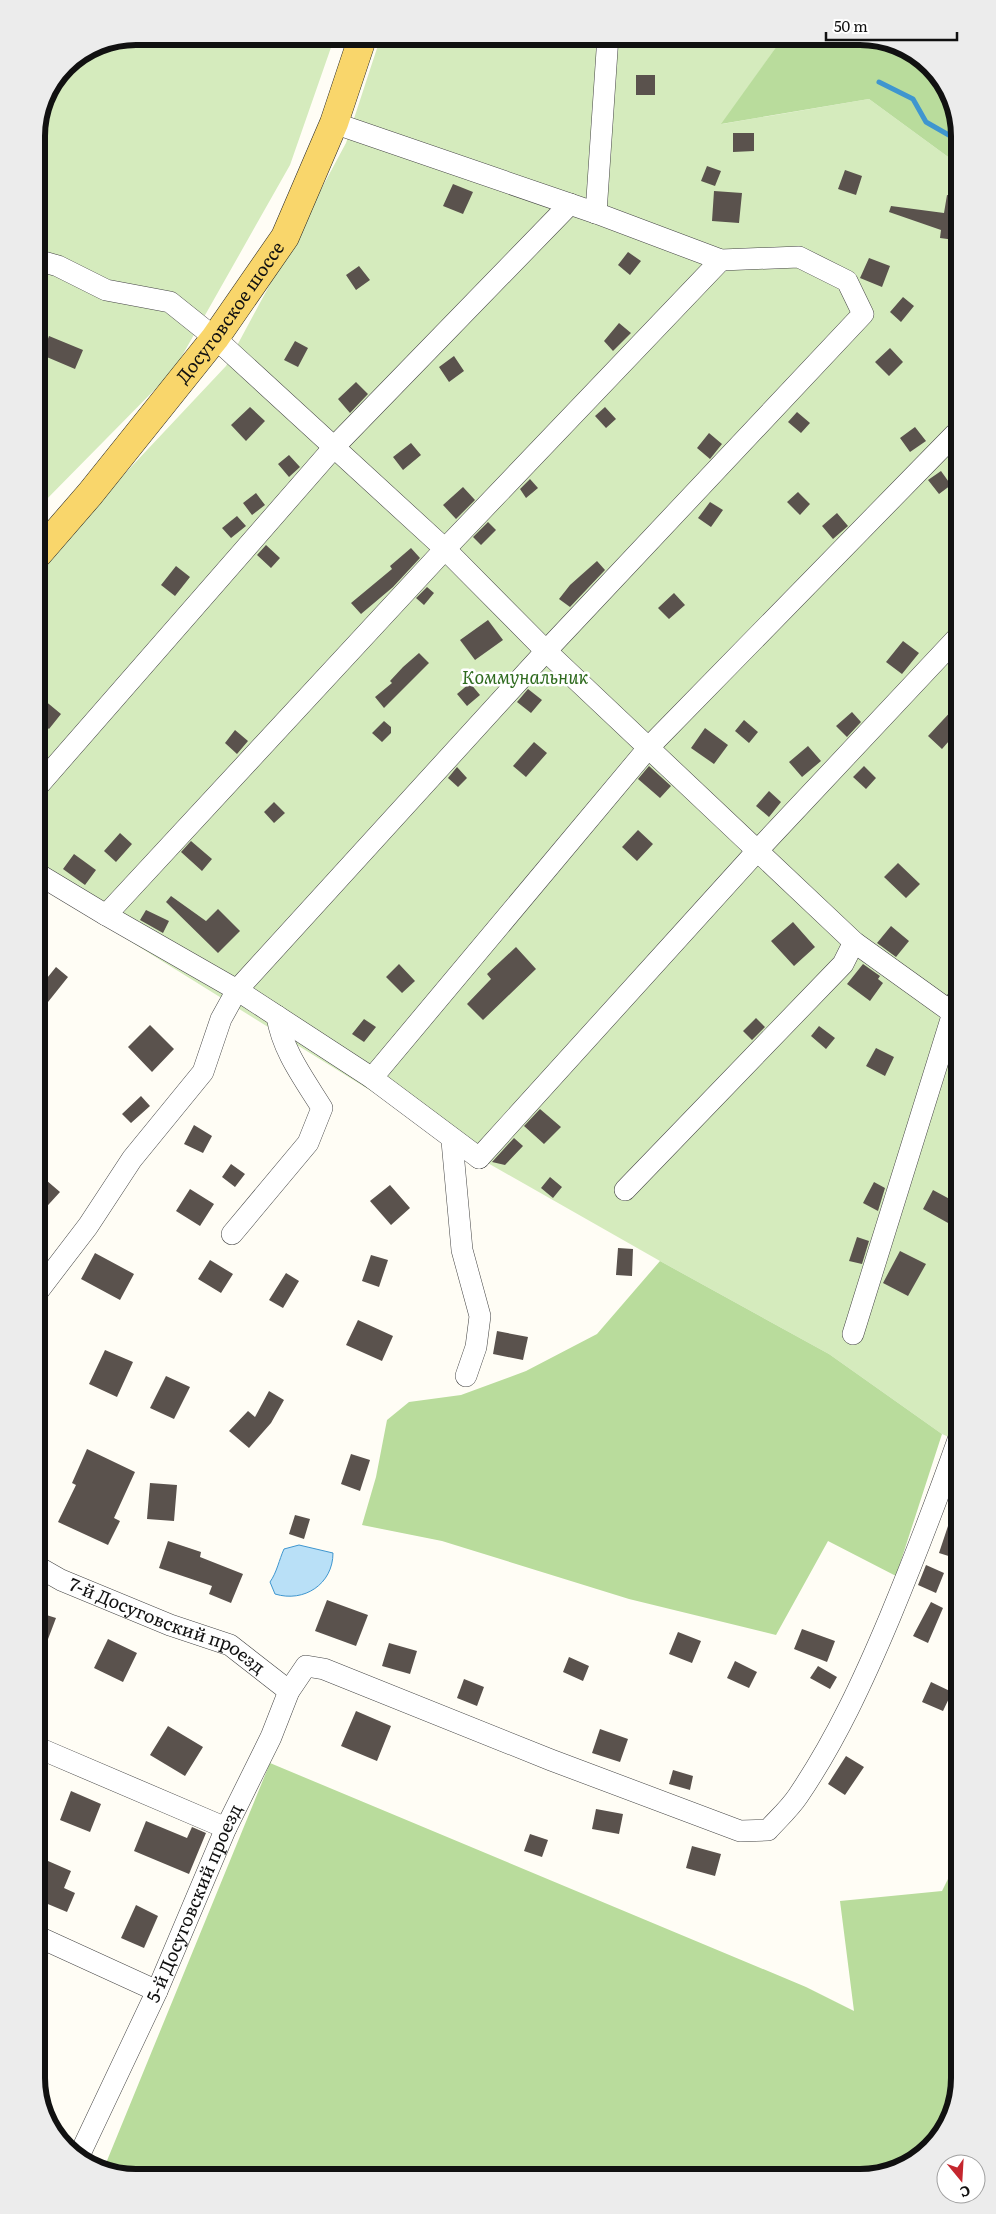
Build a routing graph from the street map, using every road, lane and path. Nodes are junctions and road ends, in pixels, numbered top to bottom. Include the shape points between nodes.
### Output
1 (360, 45) edge
2 (607, 45) edge
3 (334, 123) junction
4 (570, 204) junction
5 (596, 213) junction
6 (721, 260) junction
7 (45, 262) edge
8 (214, 338) junction
9 (951, 438) edge
10 (335, 446) junction
11 (45, 546) edge
12 (445, 549) junction
13 (951, 644) edge
14 (546, 651) junction
15 (649, 748) junction
16 (45, 778) edge
17 (757, 851) junction
18 (45, 878) edge
19 (106, 915) junction
20 (854, 942) junction
21 (237, 990) junction
22 (951, 1007) edge
23 (278, 1016) junction
24 (951, 1023) edge
25 (372, 1078) junction
26 (479, 1158) junction
27 (625, 1190) dead end
28 (232, 1234) dead end
29 (45, 1283) edge
30 (852, 1334) dead end
31 (466, 1376) dead end
32 (951, 1460) edge
33 (45, 1571) edge
34 (289, 1691) junction
35 (45, 1751) edge
36 (226, 1828) junction
37 (45, 1940) edge
38 (157, 1991) junction
39 (81, 2151) edge

1 - 3 main road, Досуговское шоссе
2 - 5 street
3 - 4 street
3 - 8 main road, Досуговское шоссе via 285,237
4 - 5 street
4 - 10 street
5 - 6 street
6 - 12 street
6 - 14 street via 799,257 847,281 863,314
7 - 8 street via 106,290 170,302
8 - 10 street
8 - 11 main road, Досуговское шоссе
9 - 15 street
10 - 12 street
10 - 16 street
12 - 14 street
12 - 19 street
13 - 17 street
14 - 15 street
14 - 21 street
15 - 17 street
15 - 25 street
17 - 20 street
17 - 26 street
18 - 19 street
19 - 21 street
20 - 22 street
20 - 27 street via 843,964
21 - 23 street
21 - 29 street via 221,1019 203,1072 132,1159
23 - 25 street
23 - 28 street via 280,1034 289,1053 322,1108 308,1143
24 - 30 street
25 - 26 street
26 - 31 street via 452,1141 462,1250 480,1316 476,1347
32 - 34 street, 5-й Досуговский проезд via 928,1526 843,1722 797,1798 768,1830 740,1831 324,1669 306,1666
33 - 34 street, 7-й Досуговский проезд via 170,1626 230,1644
34 - 36 street, 5-й Досуговский проезд via 271,1737
35 - 36 street
36 - 38 street, 5-й Досуговский проезд
37 - 38 street
38 - 39 street, 5-й Досуговский проезд

